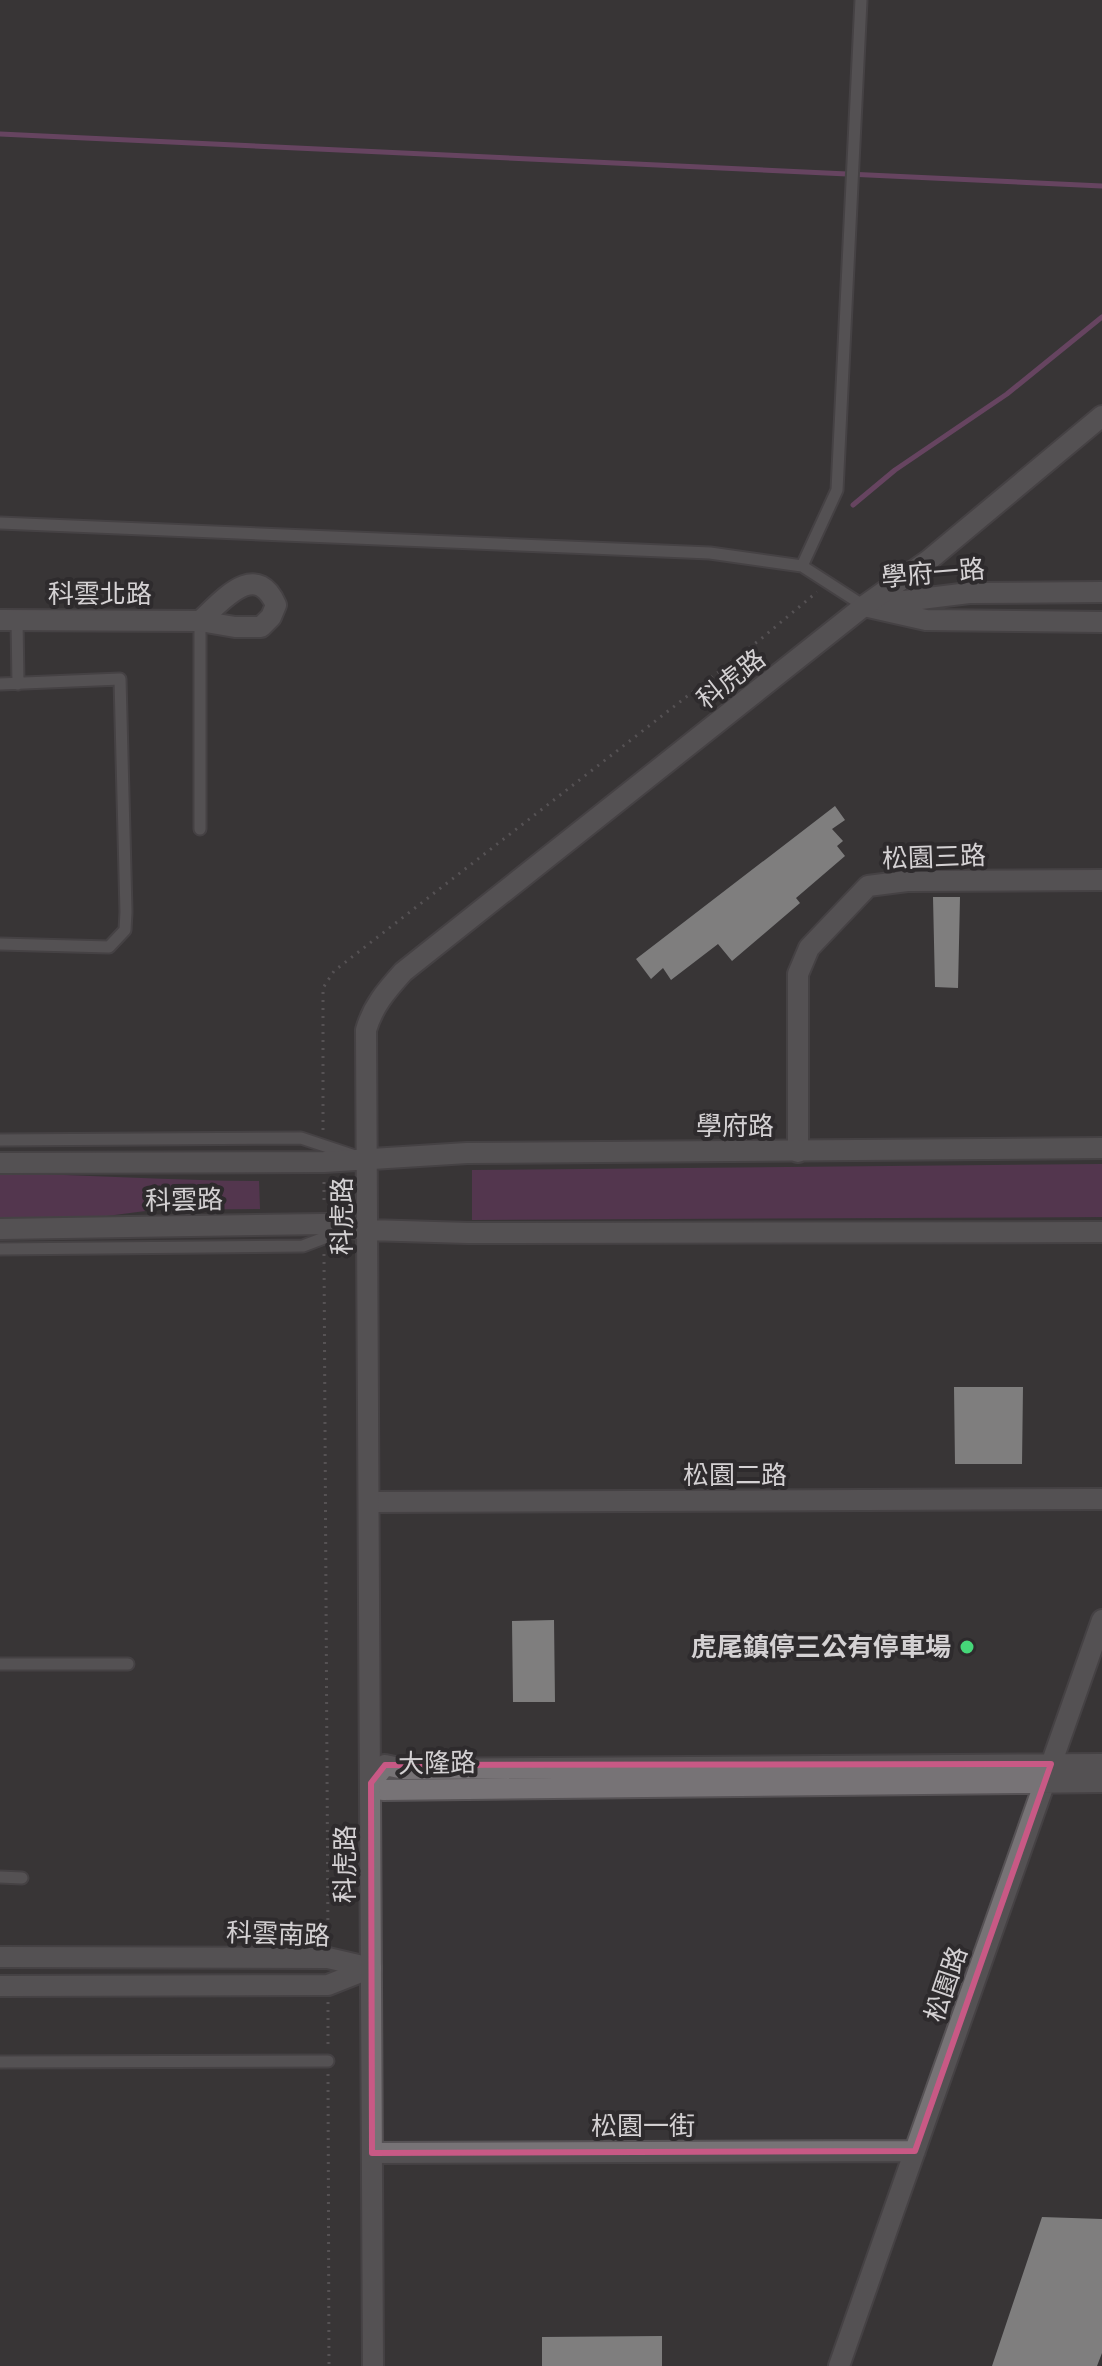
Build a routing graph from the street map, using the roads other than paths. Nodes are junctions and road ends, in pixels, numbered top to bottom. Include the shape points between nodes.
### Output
1 (861, 0) edge
2 (1102, 416) edge
3 (0, 523) edge
4 (802, 566) junction
5 (1102, 592) edge
6 (864, 606) junction
7 (8, 620) edge
8 (200, 621) joint
9 (1102, 622) edge
10 (0, 684) edge
11 (18, 684) junction
12 (200, 829) dead end
13 (1102, 880) edge
14 (0, 944) edge
15 (0, 1140) edge
16 (1102, 1148) edge
17 (798, 1152) junction
18 (324, 1154) junction
19 (368, 1159) junction
20 (0, 1163) edge
21 (0, 1229) edge
22 (368, 1230) junction
23 (324, 1231) junction
24 (1102, 1232) edge
25 (0, 1249) edge
26 (1102, 1499) edge
27 (369, 1502) junction
28 (1102, 1620) edge
29 (0, 1664) edge
30 (128, 1664) dead end
31 (1102, 1764) edge
32 (1048, 1774) junction
33 (1102, 1782) edge
34 (371, 1783) junction
35 (0, 1877) edge
36 (22, 1878) dead end
37 (0, 1957) edge
38 (371, 1968) junction
39 (0, 1986) edge
40 (328, 2061) road end
41 (0, 2062) edge
42 (915, 2151) junction
43 (372, 2153) junction
44 (373, 2366) edge
45 (839, 2366) edge

1 - 4 lane via 837,490
2 - 6 street, 科虎路 via 929,560
3 - 4 lane via 710,553
4 - 6 lane
5 - 6 street, 學府一路 via 969,593
6 - 9 street, 學府一路 via 926,620
6 - 19 street, 科虎路 via 403,972 382,995 366,1030
7 - 8 street, 科雲北路
7 - 11 lane
8 - 12 lane
10 - 11 lane
11 - 14 lane via 120,679 125,930 109,947
13 - 17 street, 松園三路 via 868,886 809,948 798,974
15 - 18 lane via 301,1138
16 - 17 street, 學府路
17 - 19 street, 學府路 via 467,1153
18 - 19 street, 科雲路
18 - 20 street, 科雲路
19 - 22 street, 科虎路
21 - 23 street, 科雲路
22 - 23 street, 科雲路
22 - 24 street
22 - 27 street, 科虎路
23 - 25 lane via 303,1246
26 - 27 street, 松園二路
27 - 34 street, 科虎路
28 - 32 street, 松園路
29 - 30 lane
31 - 32 street, 大隆路
32 - 33 street, 大隆路
32 - 34 street, 大隆路 via 385,1765
32 - 42 street, 松園路
34 - 38 street, 科虎路
35 - 36 lane
37 - 38 street, 科雲南路 via 328,1958
38 - 39 street, 科雲南路 via 328,1985
38 - 43 street, 科虎路
40 - 41 lane
42 - 43 street, 松園一街
42 - 45 street, 松園路
43 - 44 street, 科虎路

